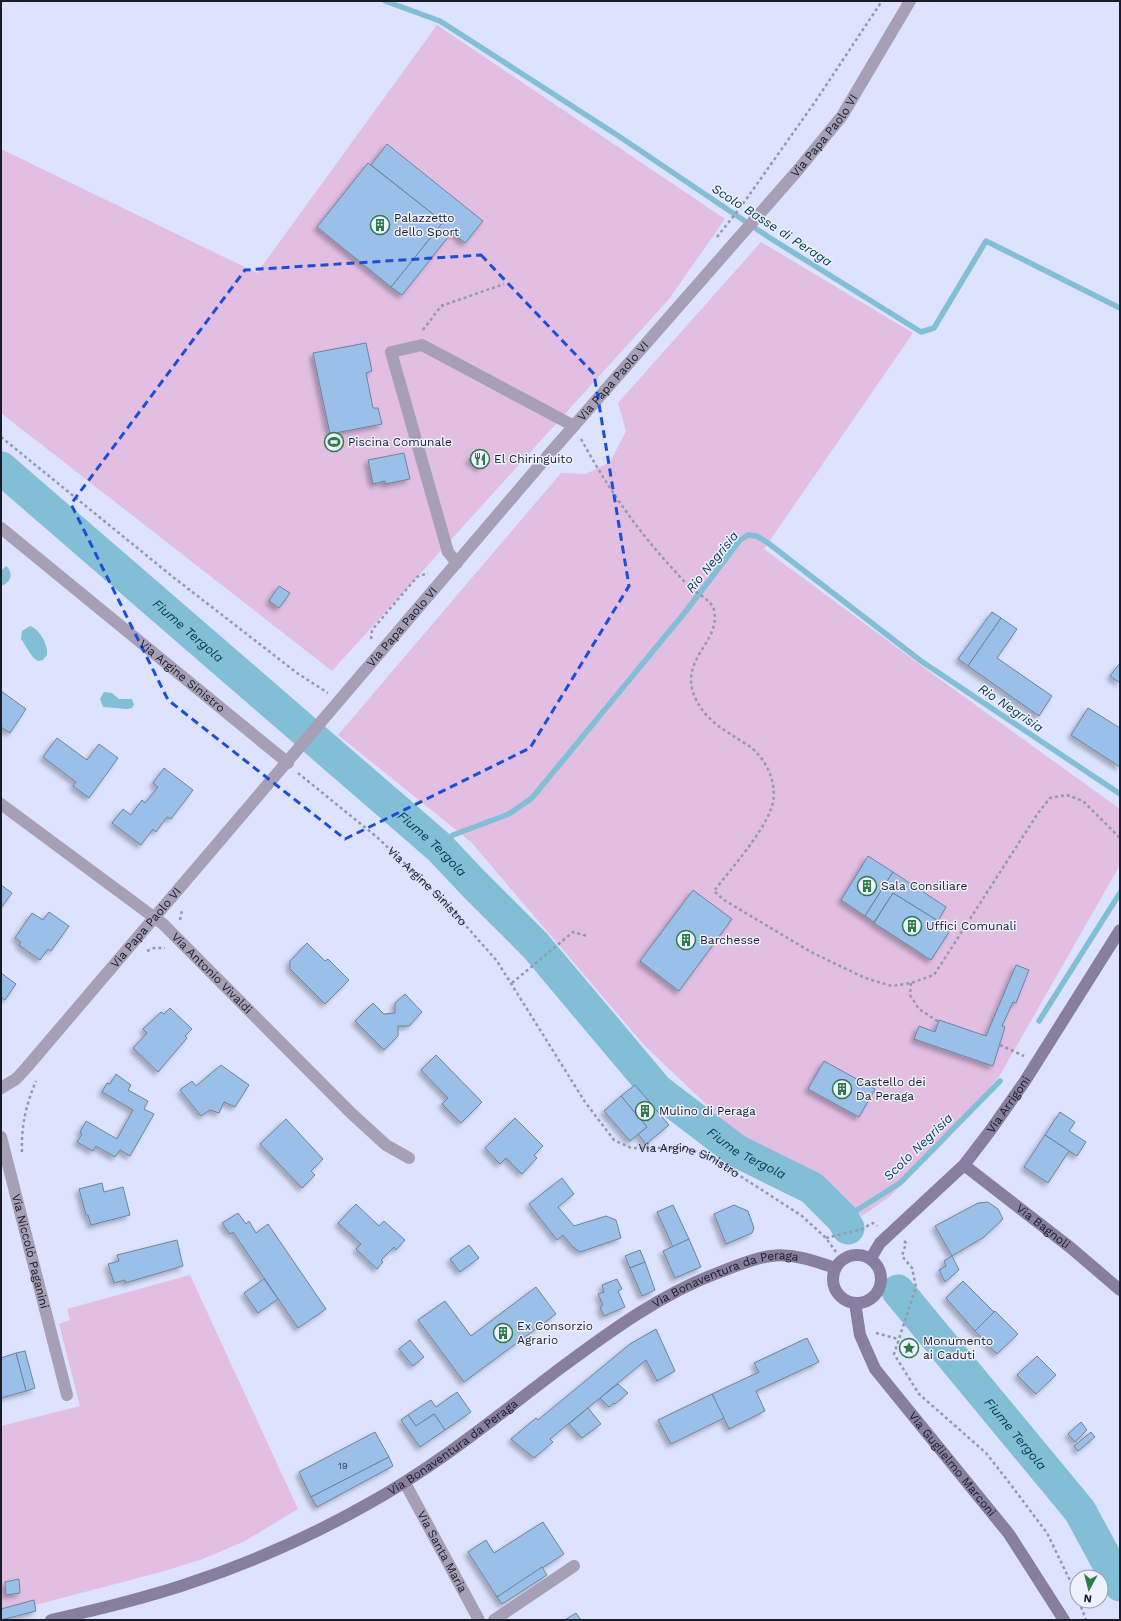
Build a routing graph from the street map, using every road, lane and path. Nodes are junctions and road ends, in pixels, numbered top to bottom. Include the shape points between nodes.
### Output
1 (882, 1) edge
2 (910, 1) edge
3 (728, 224) dead end
4 (504, 284) dead end
5 (410, 348) junction
6 (574, 426) junction
7 (1, 436) edge
8 (1, 528) edge
9 (457, 563) junction
10 (324, 690) dead end
11 (288, 763) junction
12 (301, 768) dead end
13 (297, 773) junction
14 (293, 778) dead end
15 (1, 804) edge
16 (1120, 838) edge
17 (184, 908) dead end
18 (155, 918) junction
19 (181, 926) dead end
20 (1120, 930) edge
21 (587, 936) dead end
22 (170, 949) dead end
23 (142, 956) dead end
24 (911, 983) junction
25 (512, 984) junction
26 (938, 1022) dead end
27 (1000, 1045) dead end
28 (1037, 1062) junction
29 (36, 1080) dead end
30 (1, 1088) edge
31 (1, 1137) edge
32 (22, 1155) dead end
33 (409, 1158) dead end
34 (964, 1165) junction
35 (873, 1223) dead end
36 (826, 1238) junction
37 (906, 1243) dead end
38 (871, 1258) junction
39 (838, 1265) junction
40 (1120, 1290) edge
41 (855, 1303) junction
42 (860, 1335) junction
43 (898, 1339) junction
44 (66, 1395) dead end
45 (405, 1483) junction
46 (574, 1566) dead end
47 (1069, 1579) edge
48 (1082, 1609) edge
49 (52, 1620) edge
50 (480, 1620) edge
51 (494, 1620) edge
52 (1064, 1620) edge
53 (1086, 1620) edge

1 - 3 path via 824,89
2 - 6 street, Via Papa Paolo VI via 842,116 745,232
4 - 5 path via 441,306
5 - 6 street via 422,345
5 - 9 street via 391,352 448,552
6 - 9 street, Via Papa Paolo VI
6 - 24 path via 620,504 661,556 689,587 714,609 713,628 694,664 691,677 694,694 709,720 762,757 773,786 772,809 714,891 735,907 811,952 865,978 892,986
7 - 10 path via 173,577 297,673
8 - 11 street, Via Argine Sinistro
9 - 11 street, Via Papa Paolo VI
11 - 13 path, Via Argine Sinistro
11 - 18 street, Via Papa Paolo VI
12 - 13 path
13 - 14 path
13 - 25 path, Via Argine Sinistro via 378,838 445,902 497,961
15 - 18 street, Via Antonio Vivaldi
16 - 24 path via 1083,801 1067,795 1050,798 934,975
17 - 19 path via 181,913
18 - 30 street, Via Papa Paolo VI via 16,1079
18 - 33 street, Via Antonio Vivaldi via 351,1113 386,1145
20 - 28 main road, Via Arrigoni
21 - 25 path via 573,932
22 - 23 path via 154,948
24 - 26 path via 910,995 919,1009
25 - 36 path, Via Argine Sinistro via 586,1102 614,1140 631,1148 685,1148 711,1157 802,1216
27 - 28 path
28 - 34 main road, Via Arrigoni
29 - 32 path via 25,1111 21,1134
31 - 44 street, Via Niccolò Paganini
34 - 38 main road, Via Arrigoni via 880,1243
34 - 40 main road, Via Bagnoli via 1071,1248
35 - 36 path via 862,1229
36 - 39 path, Via Argine Sinistro
37 - 43 path via 902,1256 912,1268 916,1287
38 - 39 main road via 854,1255
38 - 41 main road via 881,1273 880,1288 870,1299
39 - 41 main road via 834,1284 836,1291 841,1297
39 - 45 main road, Via Bonaventura da Peraga via 794,1256 771,1256 694,1282 661,1298 602,1336
41 - 42 main road, Via Guglielmo Marconi
42 - 43 path via 874,1333
42 - 52 main road, Via Guglielmo Marconi via 875,1369 1009,1534
43 - 47 path via 894,1354 919,1394 991,1458 1047,1533
45 - 49 main road, Via Bonaventura da Peraga via 339,1519 213,1575 131,1600
45 - 50 street, Via Santa Maria
46 - 51 street
48 - 53 path

